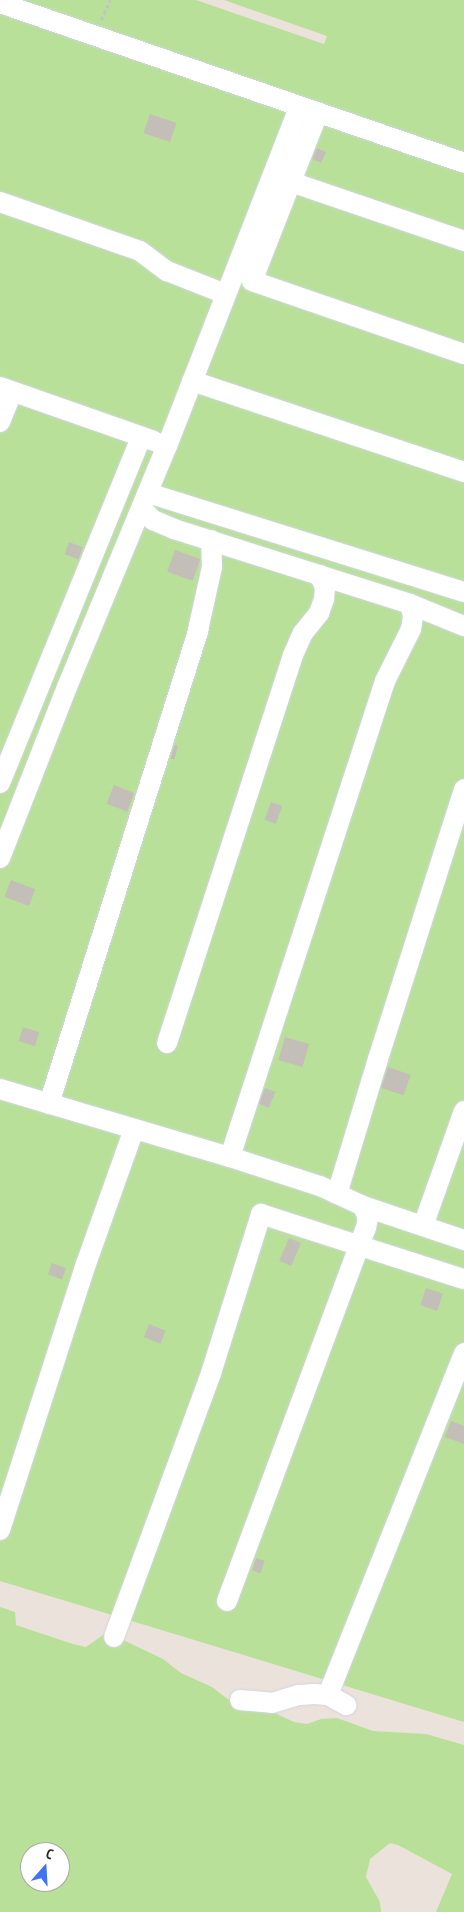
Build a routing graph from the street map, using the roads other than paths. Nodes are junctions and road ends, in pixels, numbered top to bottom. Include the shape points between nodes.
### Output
1 (0, 3) edge
2 (308, 110) junction
3 (464, 164) edge
4 (291, 182) junction
5 (0, 202) edge
6 (464, 241) edge
7 (225, 294) junction
8 (464, 354) edge
9 (192, 381) junction
10 (6, 389) edge
11 (0, 422) edge
12 (141, 437) junction
13 (167, 446) junction
14 (464, 472) edge
15 (145, 501) junction
16 (211, 540) junction
17 (320, 575) junction
18 (464, 592) edge
19 (410, 604) junction
20 (464, 626) edge
21 (2, 771) edge
22 (34, 775) junction
23 (464, 789) edge
24 (0, 858) edge
25 (167, 1043) dead end
26 (0, 1089) edge
27 (49, 1104) junction
28 (464, 1111) edge
29 (134, 1129) junction
30 (230, 1157) junction
31 (337, 1194) junction
32 (363, 1206) junction
33 (423, 1226) junction
34 (464, 1240) edge
35 (360, 1244) junction
36 (464, 1279) edge
37 (464, 1354) edge
38 (0, 1530) edge
39 (227, 1601) dead end
40 (114, 1637) dead end
41 (328, 1695) junction
42 (240, 1700) dead end
43 (346, 1705) dead end

1 - 2 street
2 - 3 street
2 - 4 street
2 - 7 street
4 - 6 street
4 - 8 street via 252,281
5 - 7 street via 140,251 167,271
7 - 9 street
9 - 13 street
9 - 14 street
10 - 11 street
10 - 12 street
12 - 13 street
12 - 21 street
13 - 15 street
15 - 16 street via 153,520
15 - 18 street
15 - 22 street
16 - 17 street
16 - 27 street via 212,567 198,630
17 - 19 street
17 - 25 street via 325,588 324,598 319,613 303,633 293,655
19 - 20 street
19 - 30 street via 411,629 382,690
21 - 22 street
22 - 24 street
23 - 31 street
26 - 27 street
27 - 29 street
28 - 33 street
29 - 30 street
29 - 38 street via 86,1264
30 - 31 street
31 - 32 street
32 - 33 street
32 - 35 street via 368,1218
33 - 34 street
35 - 36 street
35 - 39 street
35 - 40 street via 264,1213 259,1217 211,1373
37 - 41 street
41 - 42 street via 299,1694 272,1703
41 - 43 street

